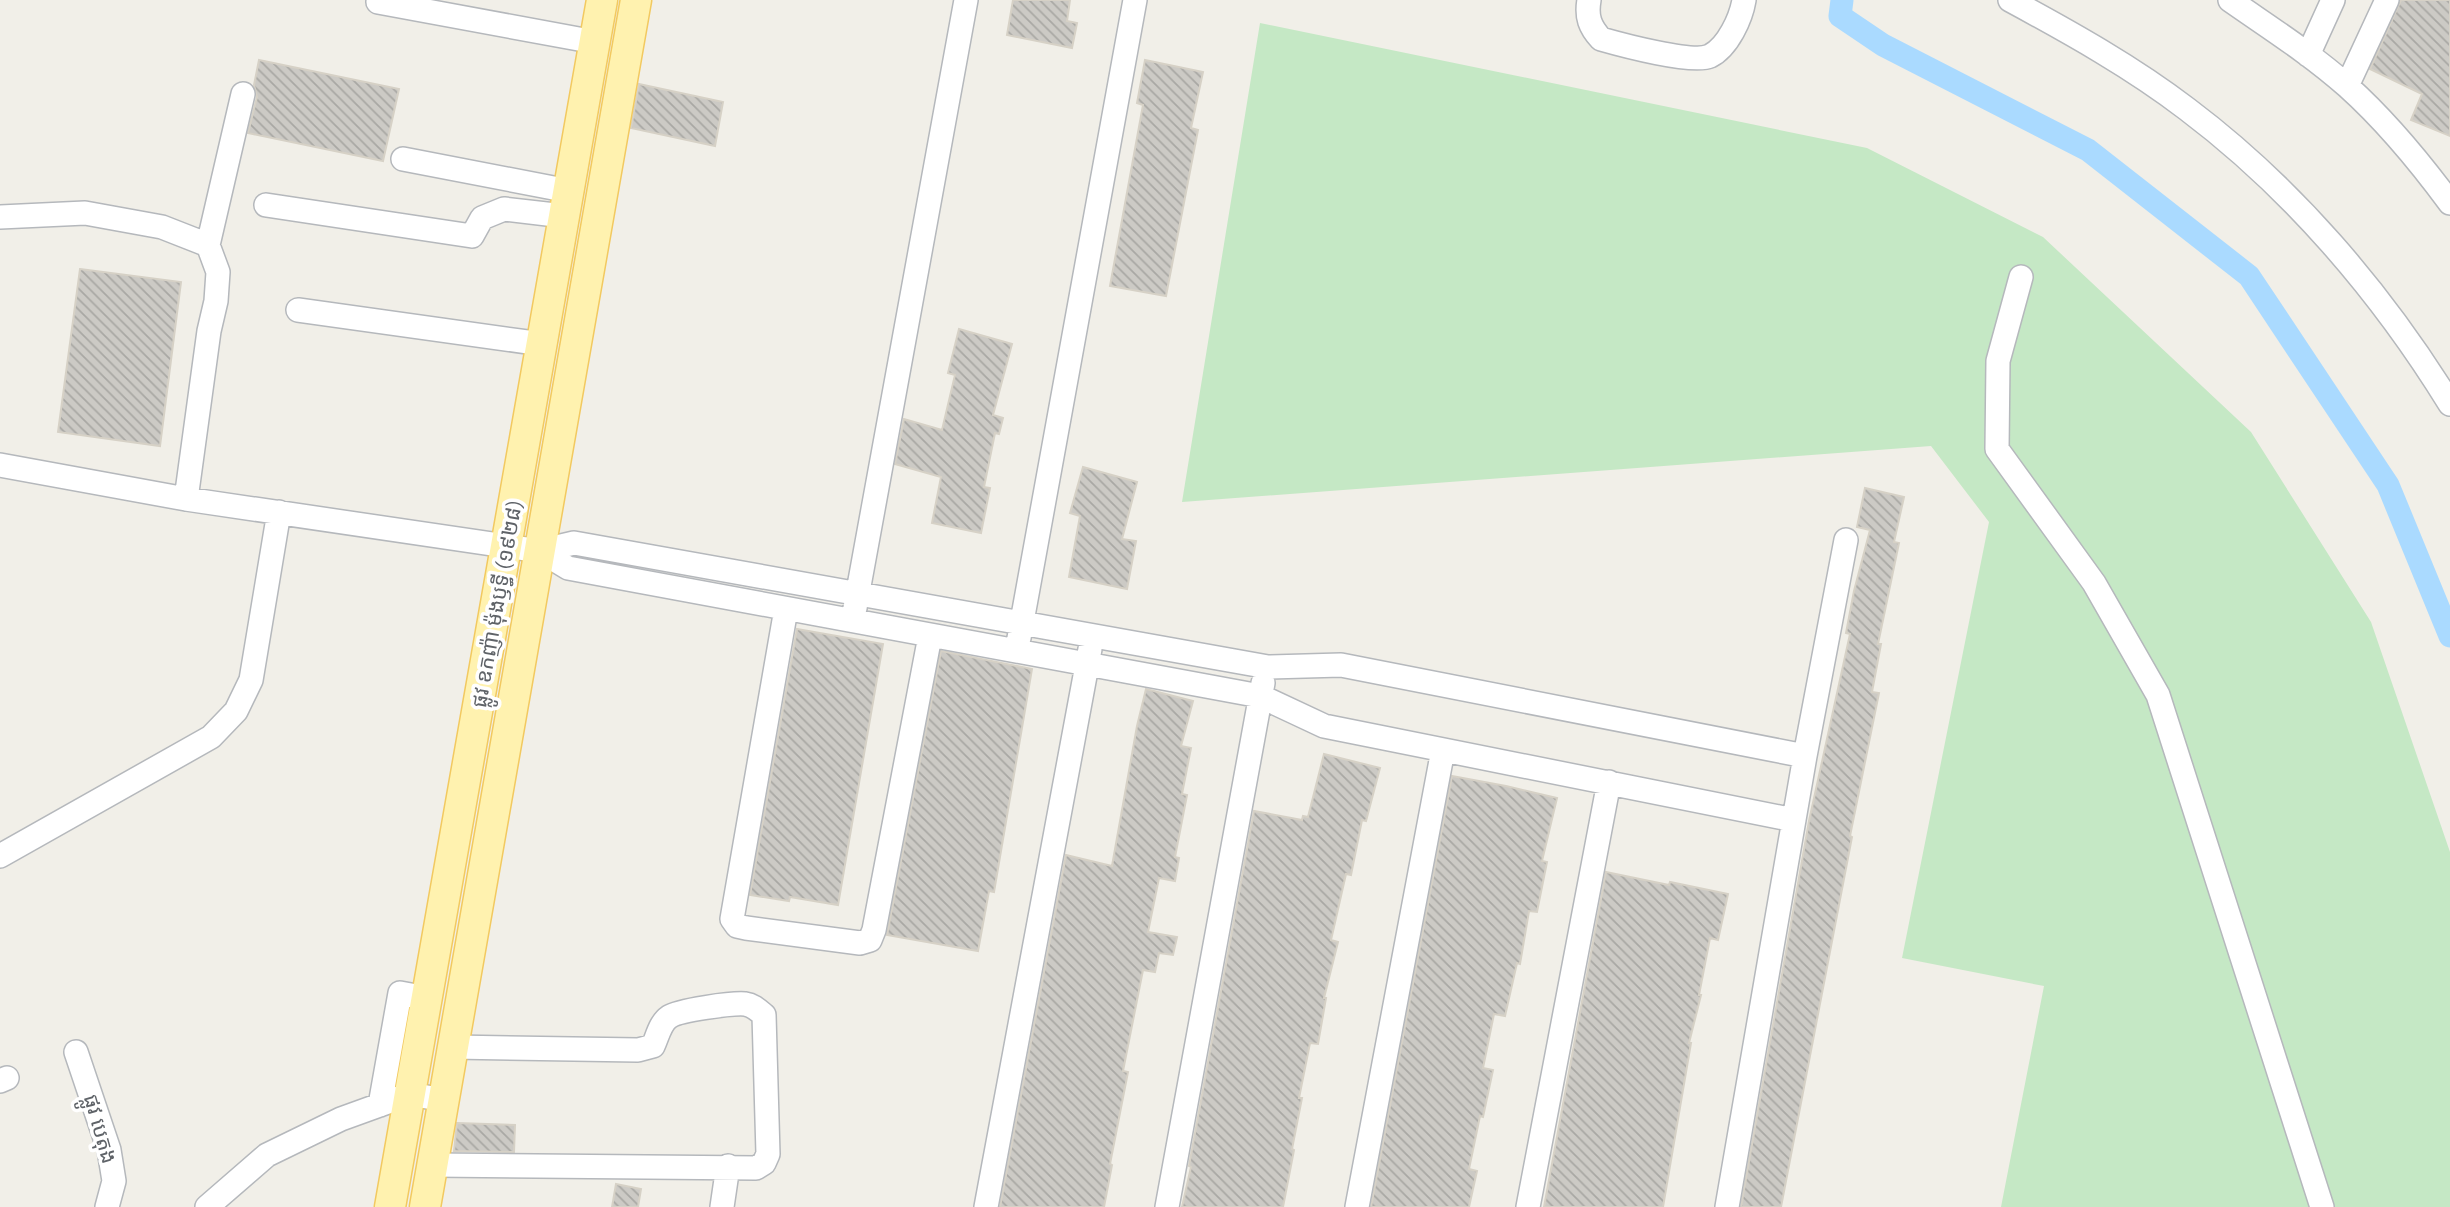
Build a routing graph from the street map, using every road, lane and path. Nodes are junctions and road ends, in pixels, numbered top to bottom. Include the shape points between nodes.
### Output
1 (603, 0) edge
2 (636, 0) edge
3 (965, 0) edge
4 (1135, 0) edge
5 (1589, 0) edge
6 (1744, 0) edge
7 (2010, 0) edge
8 (2230, 0) edge
9 (2333, 0) edge
10 (2387, 0) edge
11 (378, 2) dead end
12 (595, 42) junction
13 (2308, 55) junction
14 (2347, 86) junction
15 (243, 94) dead end
16 (403, 159) dead end
17 (567, 203) junction
18 (2450, 203) edge
19 (265, 205) dead end
20 (0, 217) edge
21 (208, 246) junction
22 (2021, 276) dead end
23 (298, 310) dead end
24 (542, 344) junction
25 (2450, 404) edge
26 (0, 465) edge
27 (186, 499) junction
28 (279, 512) junction
29 (1846, 540) dead end
30 (507, 546) junction
31 (540, 551) junction
32 (858, 594) junction
33 (786, 609) junction
34 (852, 621) junction
35 (1023, 623) junction
36 (930, 636) junction
37 (1093, 636) junction
38 (1016, 651) junction
39 (1087, 664) junction
40 (1268, 667) junction
41 (1260, 696) junction
42 (1443, 750) junction
43 (1805, 756) junction
44 (1609, 782) junction
45 (1794, 820) junction
46 (0, 856) edge
47 (76, 1052) dead end
48 (448, 1074) junction
49 (404, 1075) junction
50 (380, 1105) junction
51 (433, 1165) junction
52 (728, 1166) junction
53 (107, 1207) edge
54 (207, 1207) edge
55 (390, 1207) edge
56 (425, 1207) edge
57 (722, 1207) edge
58 (986, 1207) edge
59 (1167, 1207) edge
60 (1357, 1207) edge
61 (1528, 1207) edge
62 (1727, 1207) edge
63 (2322, 1207) edge

1 - 12 main road, ផ្លូវ ឧកញ៉ា ម៉ុងឫទ្ធី (១៩២៨)
2 - 31 main road, ផ្លូវ ឧកញ៉ា ម៉ុងឫទ្ធី (១៩២៨)
3 - 32 street
4 - 35 street
5 - 6 street via 1591,28 1601,39 1694,59 1710,56 1722,45 1738,21
7 - 25 street via 2143,78 2232,146 2362,279
8 - 13 street
9 - 13 street
10 - 14 street
11 - 12 street
12 - 17 main road, ផ្លូវ ឧកញ៉ា ម៉ុងឫទ្ធី (១៩២៨)
13 - 14 street
14 - 18 street via 2405,146
15 - 21 street
16 - 17 street
17 - 19 street via 503,209 482,218 472,236
17 - 24 main road, ផ្លូវ ឧកញ៉ា ម៉ុងឫទ្ធី (១៩២៨)
20 - 21 street via 85,213 162,227
21 - 27 street via 218,272 216,301
22 - 63 street via 1998,361 1997,449 2094,583 2158,695
23 - 24 street
24 - 30 main road, ផ្លូវ ឧកញ៉ា ម៉ុងឫទ្ធី (១៩២៨)
26 - 27 street
27 - 28 street
28 - 30 street
28 - 46 street via 251,680 236,711 211,737
29 - 43 street
30 - 31 street
30 - 49 main road, ផ្លូវ ឧកញ៉ា ម៉ុងឫទ្ធី (១៩២៨) via 427,998
31 - 32 street via 574,543
31 - 33 street via 568,568
31 - 48 main road, ផ្លូវ ឧកញ៉ា ម៉ុងឫទ្ធី (១៩២៨)
32 - 34 street
32 - 35 street
33 - 34 street
33 - 36 street via 732,919 746,928 860,943 870,940
34 - 36 street
35 - 37 street
35 - 38 street
36 - 38 street
37 - 39 street
37 - 40 street
38 - 39 street
39 - 41 street
39 - 58 street
40 - 41 street
40 - 43 street via 1342,665
41 - 42 street via 1324,726
41 - 59 street
42 - 44 street
42 - 60 street
43 - 45 street
44 - 45 street
44 - 61 street
45 - 62 street
47 - 53 street, ផ្លូវ បេតុង via 109,1150 114,1181
48 - 49 street
48 - 51 main road, ផ្លូវ ឧកញ៉ា ម៉ុងឫទ្ធី (១៩២៨)
48 - 52 street via 638,1050 653,1046 669,1017 708,1007 755,1007 764,1015 768,1154 756,1168
49 - 50 street
49 - 50 street
49 - 55 main road, ផ្លូវ ឧកញ៉ា ម៉ុងឫទ្ធី (១៩២៨)
50 - 54 street via 267,1155
51 - 52 street
51 - 56 main road, ផ្លូវ ឧកញ៉ា ម៉ុងឫទ្ធី (១៩២៨)
52 - 57 street

